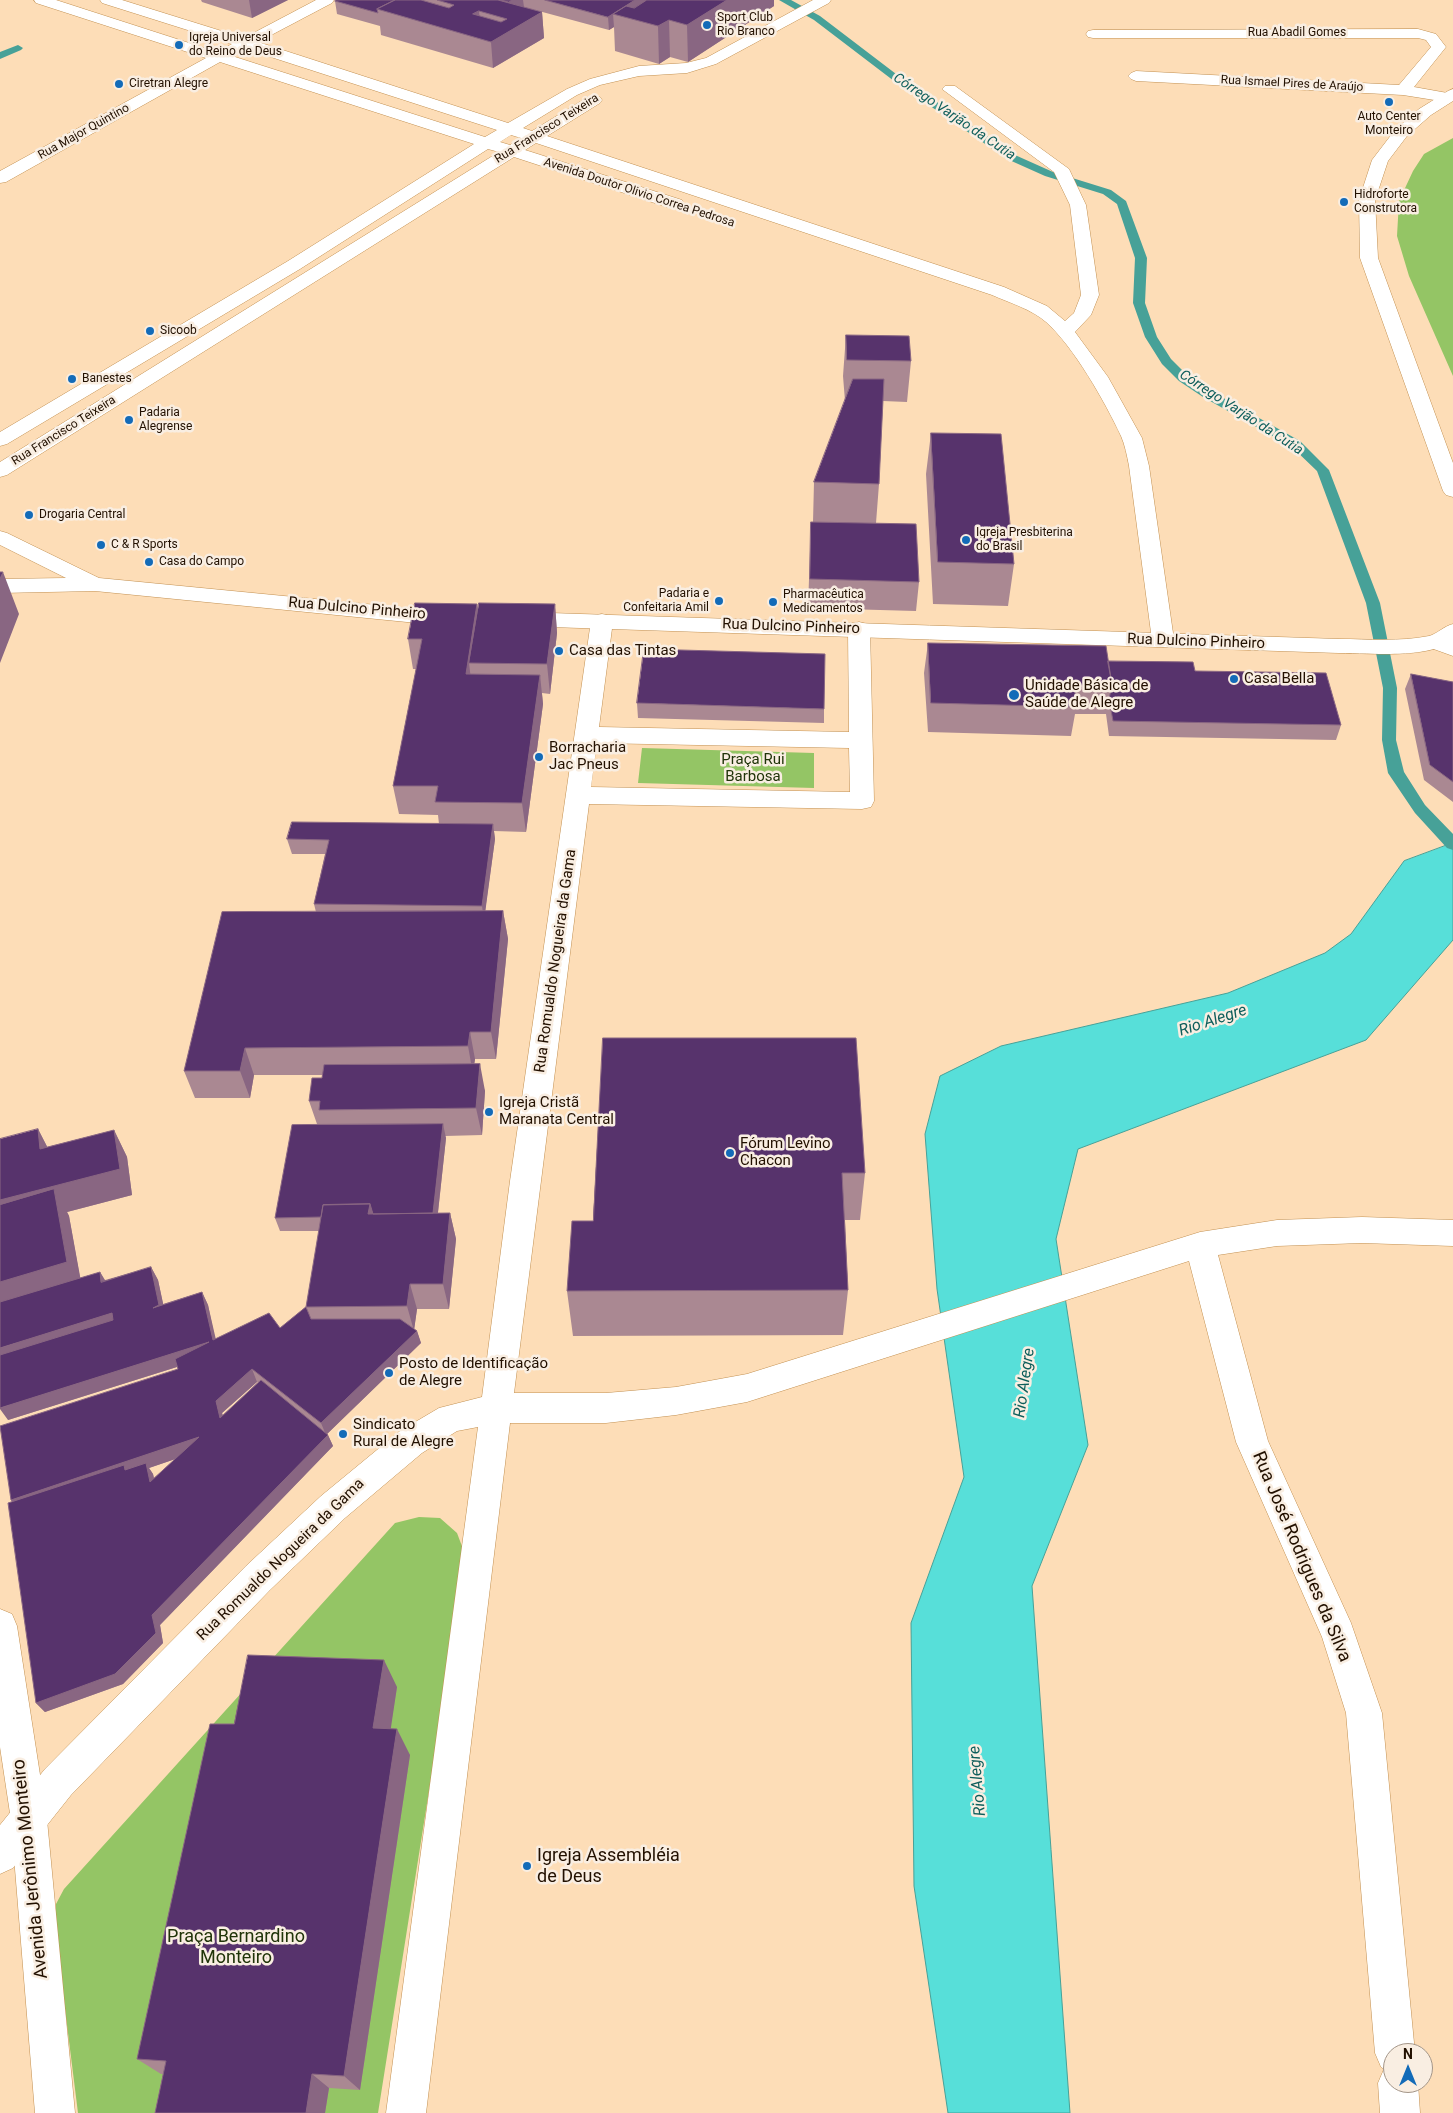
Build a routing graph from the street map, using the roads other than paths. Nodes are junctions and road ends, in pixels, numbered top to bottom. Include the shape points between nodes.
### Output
1 (41, 0) edge
2 (107, 0) edge
3 (327, 0) edge
4 (818, 4) edge
5 (1093, 34) dead end
6 (247, 43) junction
7 (1453, 54) edge
8 (219, 57) junction
9 (1429, 62) junction
10 (1136, 76) dead end
11 (612, 80) junction
12 (950, 88) dead end
13 (1403, 90) junction
14 (1450, 96) edge
15 (510, 129) junction
16 (536, 137) junction
17 (485, 144) junction
18 (511, 152) junction
19 (0, 178) edge
20 (688, 208) dead end
21 (997, 308) dead end
22 (1065, 331) junction
23 (0, 440) edge
24 (0, 471) edge
25 (1453, 490) edge
26 (0, 537) edge
27 (95, 584) junction
28 (0, 586) edge
29 (466, 617) edge
30 (495, 618) edge
31 (602, 621) junction
32 (859, 629) junction
33 (1164, 640) junction
34 (1447, 641) edge
35 (588, 735) junction
36 (861, 740) junction
37 (579, 795) junction
38 (1453, 1233) edge
39 (1200, 1245) junction
40 (496, 1408) junction
41 (0, 1626) edge
42 (29, 1820) junction
43 (0, 1855) edge
44 (1394, 2043) edge
45 (1399, 2093) edge
46 (55, 2113) edge
47 (406, 2113) edge
48 (1400, 2113) edge

1 - 8 main road, Avenida Doutor Olivio Correa Pedrosa
2 - 6 main road, Avenida Doutor Olivio Correa Pedrosa
3 - 6 main road, Rua Major Quintino
4 - 11 main road via 711,61 687,68 639,71
5 - 9 main road, Rua Abadil Gomes via 1418,34 1437,41 1439,47
6 - 8 main road, Rua Major Quintino
6 - 15 main road, Avenida Doutor Olivio Correa Pedrosa
7 - 9 main road
8 - 17 main road, Avenida Doutor Olivio Correa Pedrosa
8 - 19 main road, Rua Major Quintino
9 - 13 main road, Rua Abadil Gomes
10 - 13 main road, Rua Ismael Pires de Araújo
11 - 15 main road, Rua Francisco Teixeira via 595,82 572,92
11 - 16 main road, Rua Francisco Teixeira via 609,89
12 - 22 main road via 1061,168 1078,205 1090,295 1082,315
13 - 14 main road, Rua Ismael Pires de Araújo
14 - 25 main road via 1401,133 1380,160 1367,200 1369,258
15 - 16 main road, Avenida Doutor Olivio Correa Pedrosa
15 - 17 main road, Rua Francisco Teixeira
16 - 18 main road, Rua Francisco Teixeira
16 - 22 main road, Avenida Doutor Olivio Correa Pedrosa via 998,291 1041,310
17 - 18 main road, Avenida Doutor Olivio Correa Pedrosa
17 - 23 main road, Rua Francisco Teixeira via 294,265
18 - 20 main road, Avenida Doutor Olivio Correa Pedrosa
18 - 24 main road, Rua Francisco Teixeira
21 - 22 main road
22 - 33 main road, Avenida Doutor Olivio Correa Pedrosa via 1098,377 1132,438
26 - 27 main road
27 - 28 main road
27 - 29 main road, Rua Dulcino Pinheiro via 407,616
30 - 31 main road, Rua Dulcino Pinheiro
31 - 32 main road, Rua Dulcino Pinheiro
31 - 35 main road
32 - 33 main road, Rua Dulcino Pinheiro
32 - 36 main road
33 - 34 main road, Rua Dulcino Pinheiro via 1339,646 1398,646
35 - 36 main road
35 - 37 main road
36 - 37 main road via 862,800
37 - 40 main road, Rua Romualdo Nogueira da Gama
38 - 39 main road via 1362,1230 1277,1233
39 - 40 main road via 748,1388 676,1401 606,1408
39 - 44 main road, Rua José Rodrigues da Silva via 1252,1442 1339,1635 1364,1713
40 - 42 main road, Rua Romualdo Nogueira da Gama via 450,1418 410,1442 333,1507 251,1585 58,1782
40 - 47 main road
41 - 42 main road, Avenida Jerônimo Monteiro
42 - 43 main road, Rua Romualdo Nogueira da Gama
42 - 46 main road, Avenida Jerônimo Monteiro
45 - 48 main road

